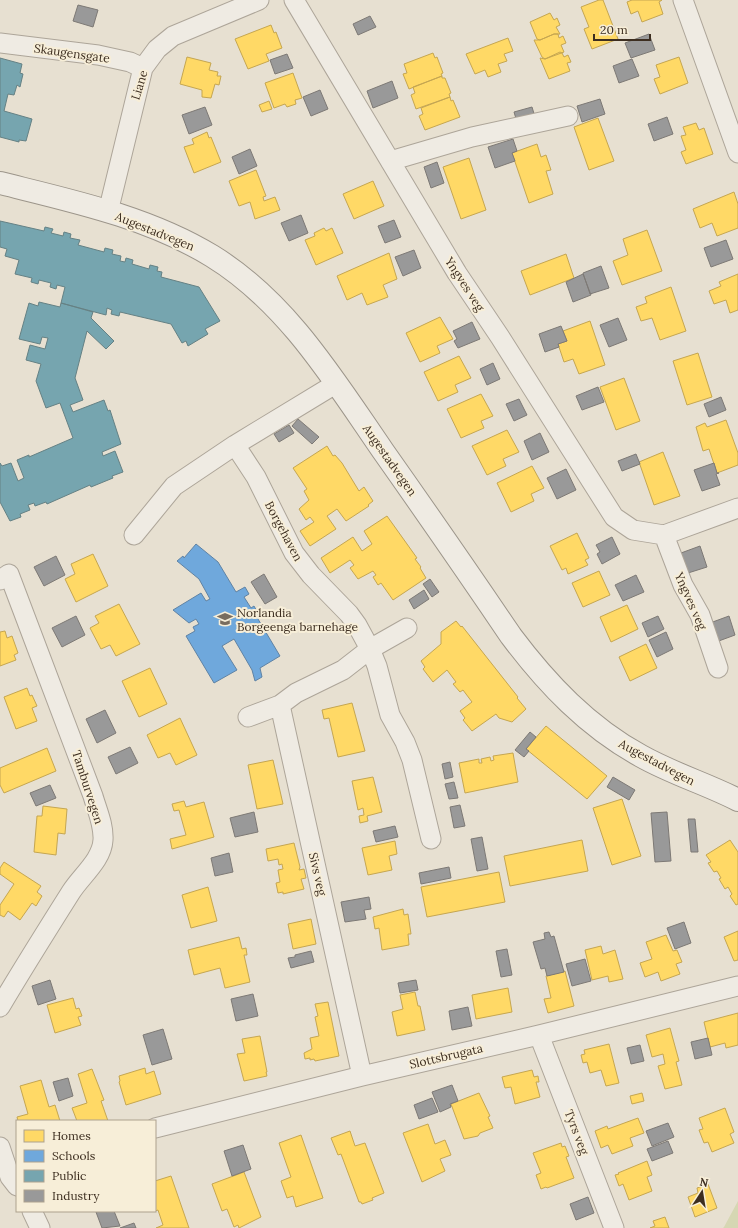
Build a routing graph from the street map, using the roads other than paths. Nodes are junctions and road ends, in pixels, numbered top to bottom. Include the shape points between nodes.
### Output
1 (259, 0) edge
2 (294, 0) edge
3 (683, 0) edge
4 (0, 43) edge
5 (143, 68) junction
6 (568, 116) dead end
7 (738, 154) edge
8 (390, 161) junction
9 (0, 183) edge
10 (108, 212) junction
11 (337, 384) junction
12 (236, 445) junction
13 (738, 508) edge
14 (134, 535) dead end
15 (664, 535) junction
16 (5, 577) edge
17 (407, 628) dead end
18 (370, 648) junction
19 (718, 668) dead end
20 (280, 705) junction
21 (248, 717) dead end
22 (738, 800) edge
23 (430, 839) dead end
24 (738, 986) edge
25 (0, 1006) edge
26 (539, 1035) junction
27 (362, 1076) junction
28 (156, 1128) edge
29 (0, 1147) edge
30 (11, 1179) edge
31 (32, 1212) edge
32 (40, 1228) edge
33 (614, 1228) edge

1 - 5 street, Liane via 173,36 158,49
2 - 8 street, Yngves veg
3 - 7 street
4 - 5 street, Skaugensgate via 98,55 130,62
5 - 10 street, Liane
6 - 8 street via 472,137
8 - 15 street, Yngves veg via 457,273 614,517 632,530
9 - 10 main road, Augestadvegen
10 - 11 main road, Augestadvegen via 180,239 212,256 241,276 286,319
11 - 12 street
11 - 22 main road, Augestadvegen via 511,636 553,688 610,737 641,756
12 - 14 street via 174,486
12 - 18 street, Borgehaven via 256,477 294,554 349,614
13 - 15 street, Yngves veg
15 - 19 street, Yngves veg via 683,585 700,615
16 - 25 street, Tamburvegen via 93,796 102,825 103,841 93,864 72,890
17 - 18 street
18 - 20 street via 343,670 296,693
18 - 23 street, Borgehaven via 390,715 412,760
20 - 21 street
20 - 27 street, Sivs veg
24 - 26 street, Slottsbrugata
26 - 27 street, Slottsbrugata
26 - 33 street, Tyrs veg
27 - 28 street, Slottsbrugata
29 - 30 street
31 - 32 street

